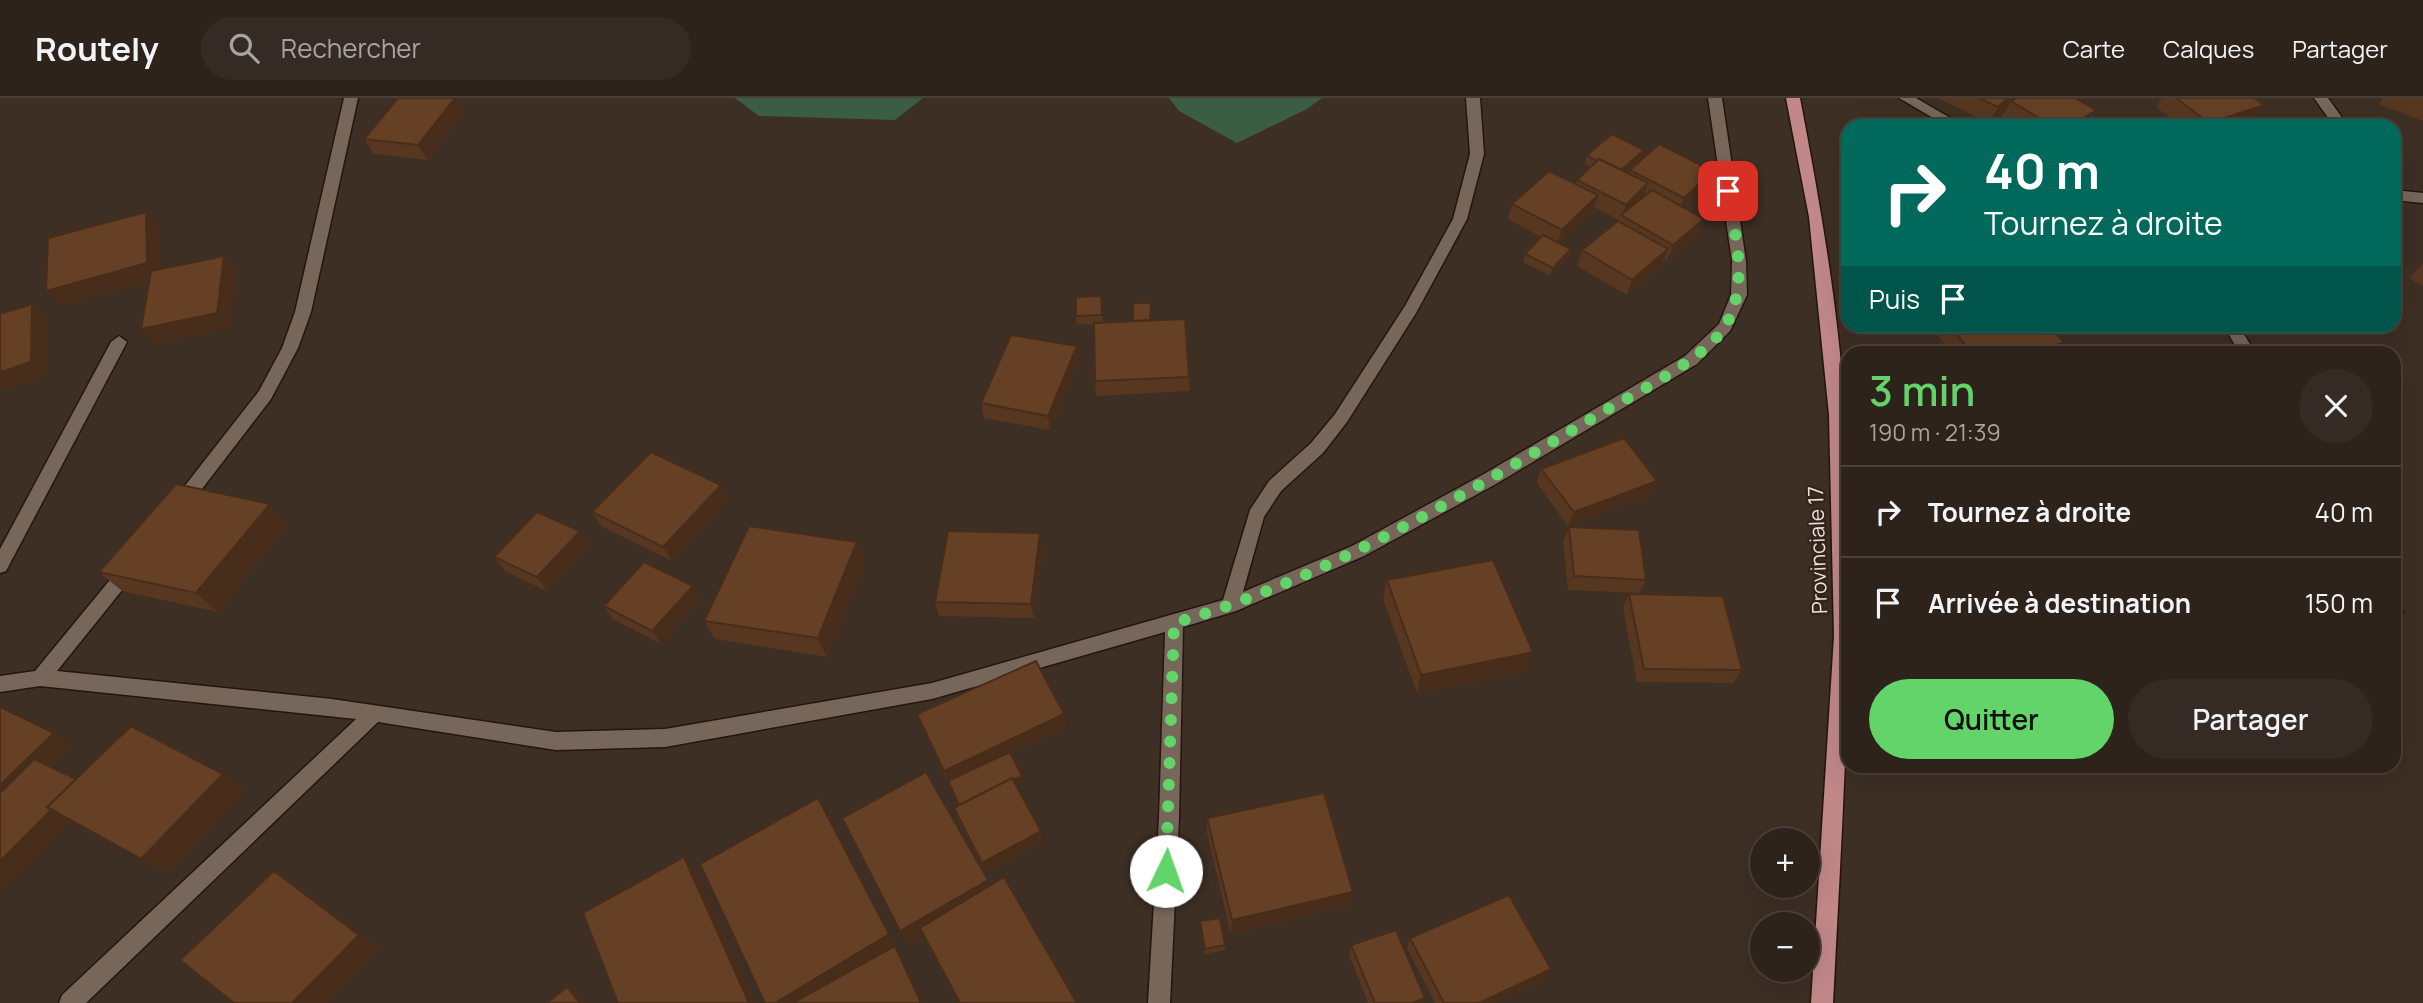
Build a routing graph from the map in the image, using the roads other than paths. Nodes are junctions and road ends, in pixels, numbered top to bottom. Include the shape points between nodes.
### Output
1 (351, 98) edge
2 (1473, 98) edge
3 (1715, 98) edge
4 (1793, 98) edge
5 (1906, 98) edge
6 (2321, 98) edge
7 (1944, 119) edge
8 (2337, 119) edge
9 (2401, 196) edge
10 (2423, 198) edge
11 (119, 342) dead end
12 (172, 515) edge
13 (137, 558) edge
14 (1841, 562) edge
15 (0, 566) edge
16 (1230, 606) junction
17 (1174, 623) junction
18 (1841, 671) edge
19 (40, 678) junction
20 (0, 684) edge
21 (374, 713) junction
22 (70, 1003) edge
23 (1159, 1003) edge
24 (1822, 1003) edge

1 - 12 street via 303,312 290,348 265,395
2 - 16 street via 1477,154 1460,219 1411,309 1341,418 1317,448 1275,486 1256,515
3 - 16 street via 1739,261 1739,295 1725,327 1691,360 1490,480 1358,551
4 - 14 main road, Provinciale 17 via 1816,217 1837,415
5 - 7 street
6 - 8 street
9 - 10 street
11 - 15 street
13 - 19 street
16 - 17 street
17 - 21 street via 932,691 665,738 555,741
17 - 23 street
18 - 24 main road, Provinciale 17
19 - 20 street
19 - 21 street
21 - 22 street

